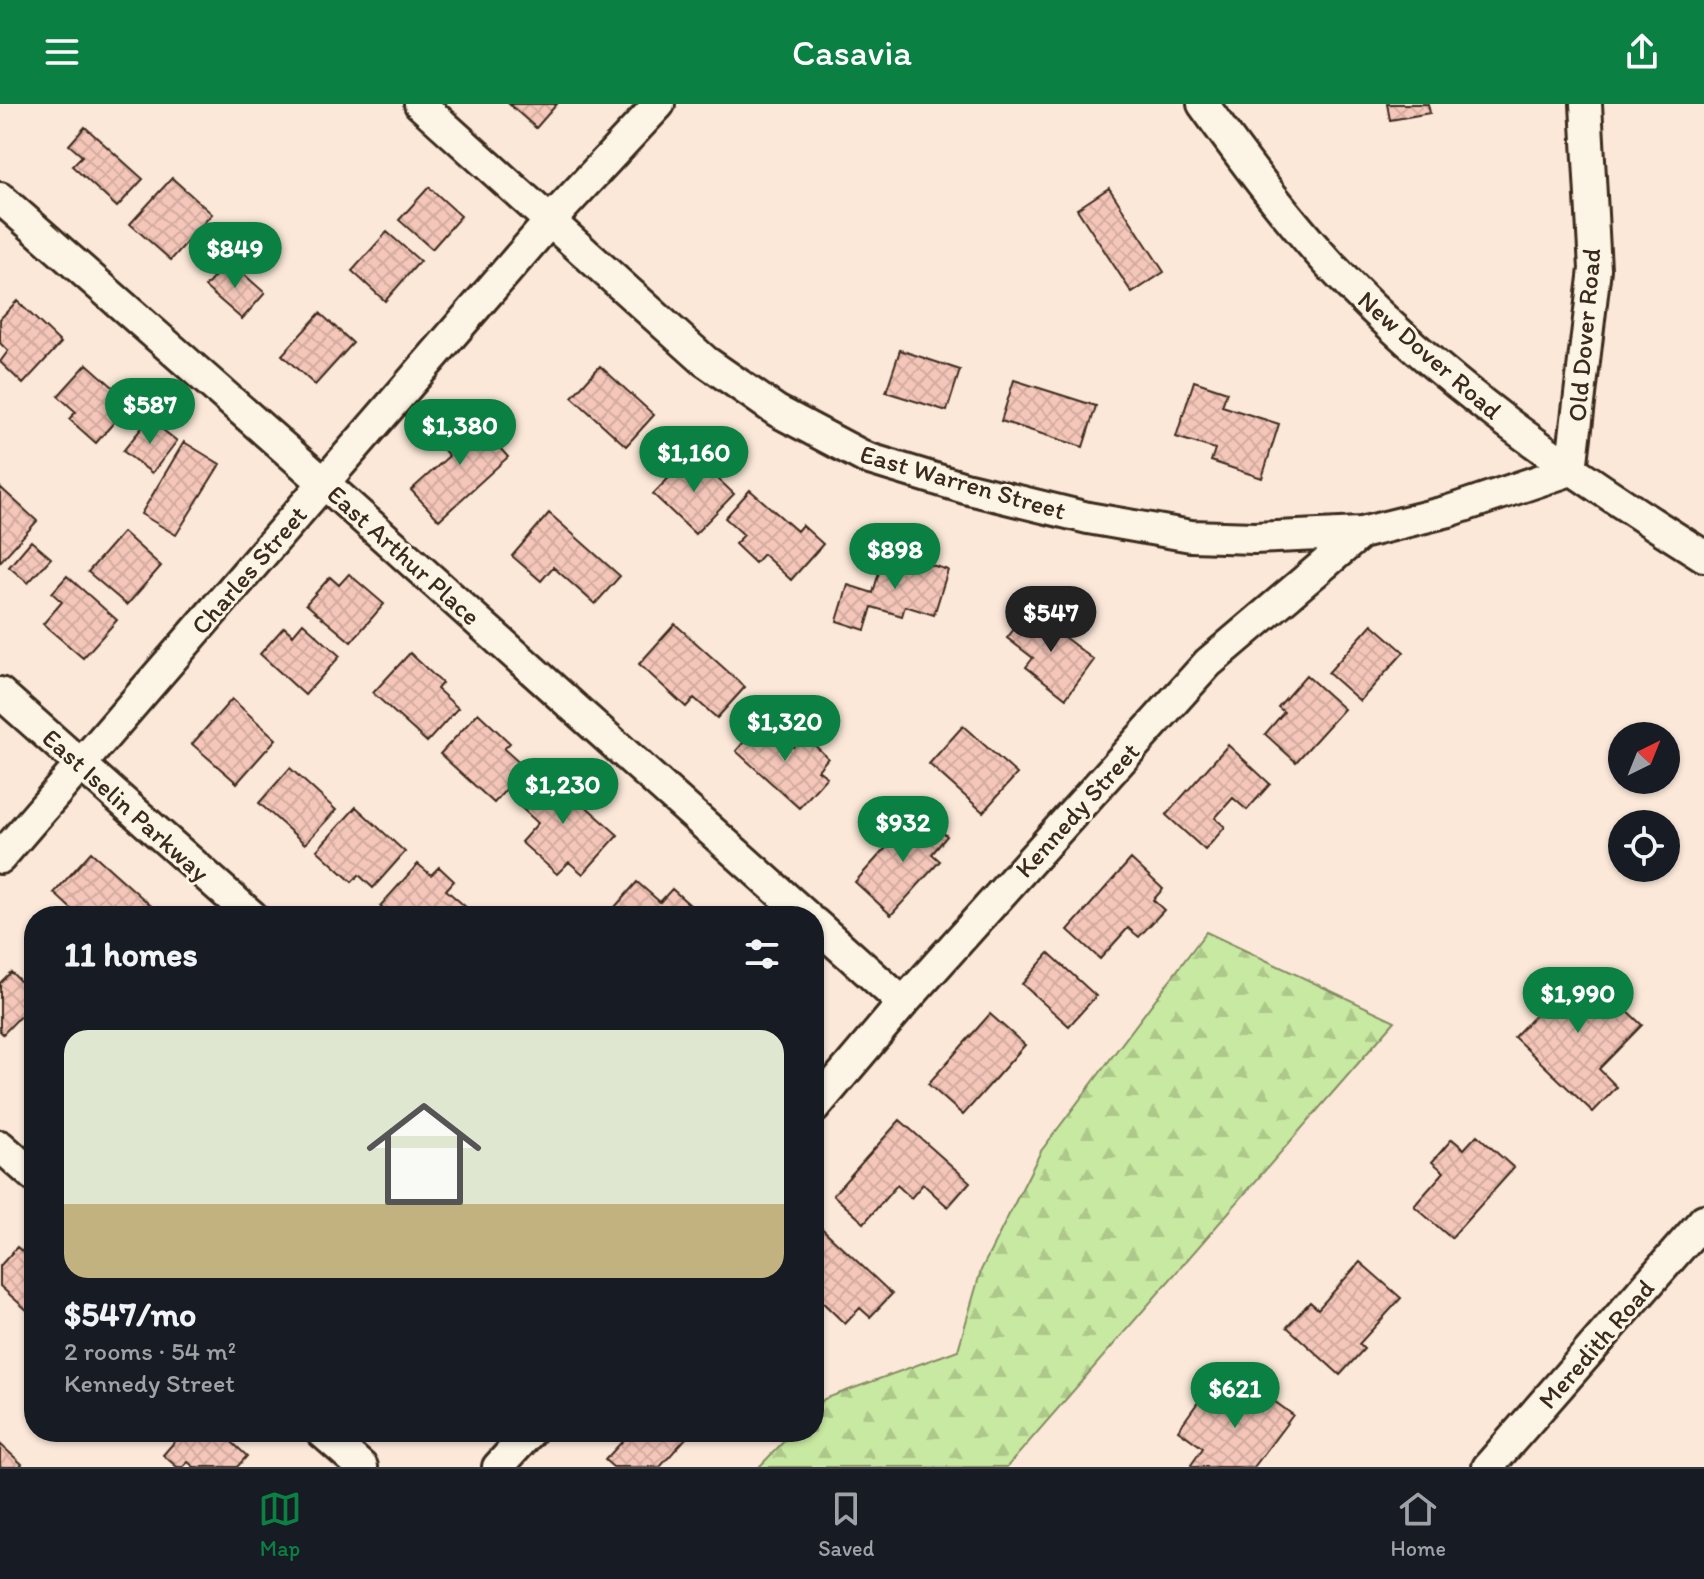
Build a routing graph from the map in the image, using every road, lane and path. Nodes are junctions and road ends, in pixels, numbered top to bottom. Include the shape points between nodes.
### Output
1 (420, 104) edge
2 (659, 104) edge
3 (1203, 104) edge
4 (1586, 104) edge
5 (0, 198) edge
6 (550, 221) junction
7 (1571, 470) junction
8 (324, 483) junction
9 (1361, 533) junction
10 (1704, 556) edge
11 (0, 693) edge
12 (80, 765) junction
13 (0, 858) edge
14 (241, 906) edge
15 (795, 906) edge
16 (824, 932) edge
17 (903, 1003) junction
18 (824, 1096) edge
19 (0, 1146) edge
20 (24, 1167) edge
21 (1704, 1220) edge
22 (333, 1442) edge
23 (521, 1442) edge
24 (362, 1467) edge
25 (498, 1467) edge
26 (1488, 1467) edge

1 - 6 street, East Warren Street
2 - 6 street, Charles Street
3 - 7 street, New Dover Road via 1341,275 1401,335
4 - 7 street, Old Dover Road via 1595,269
5 - 8 street, East Arthur Place
6 - 8 street, Charles Street
6 - 9 street, East Warren Street via 705,361 777,411 866,458 1088,518 1191,536
7 - 9 street, East Warren Street via 1449,511
7 - 10 street, New Dover Road
8 - 12 street, Charles Street
8 - 15 street, East Arthur Place
9 - 17 street, Kennedy Street via 1208,663
11 - 12 street, East Iselin Parkway
12 - 13 street, Charles Street
12 - 14 street, East Iselin Parkway
16 - 17 street
17 - 18 street, Kennedy Street
19 - 20 street
21 - 26 street, Meredith Road
22 - 24 street
23 - 25 street

